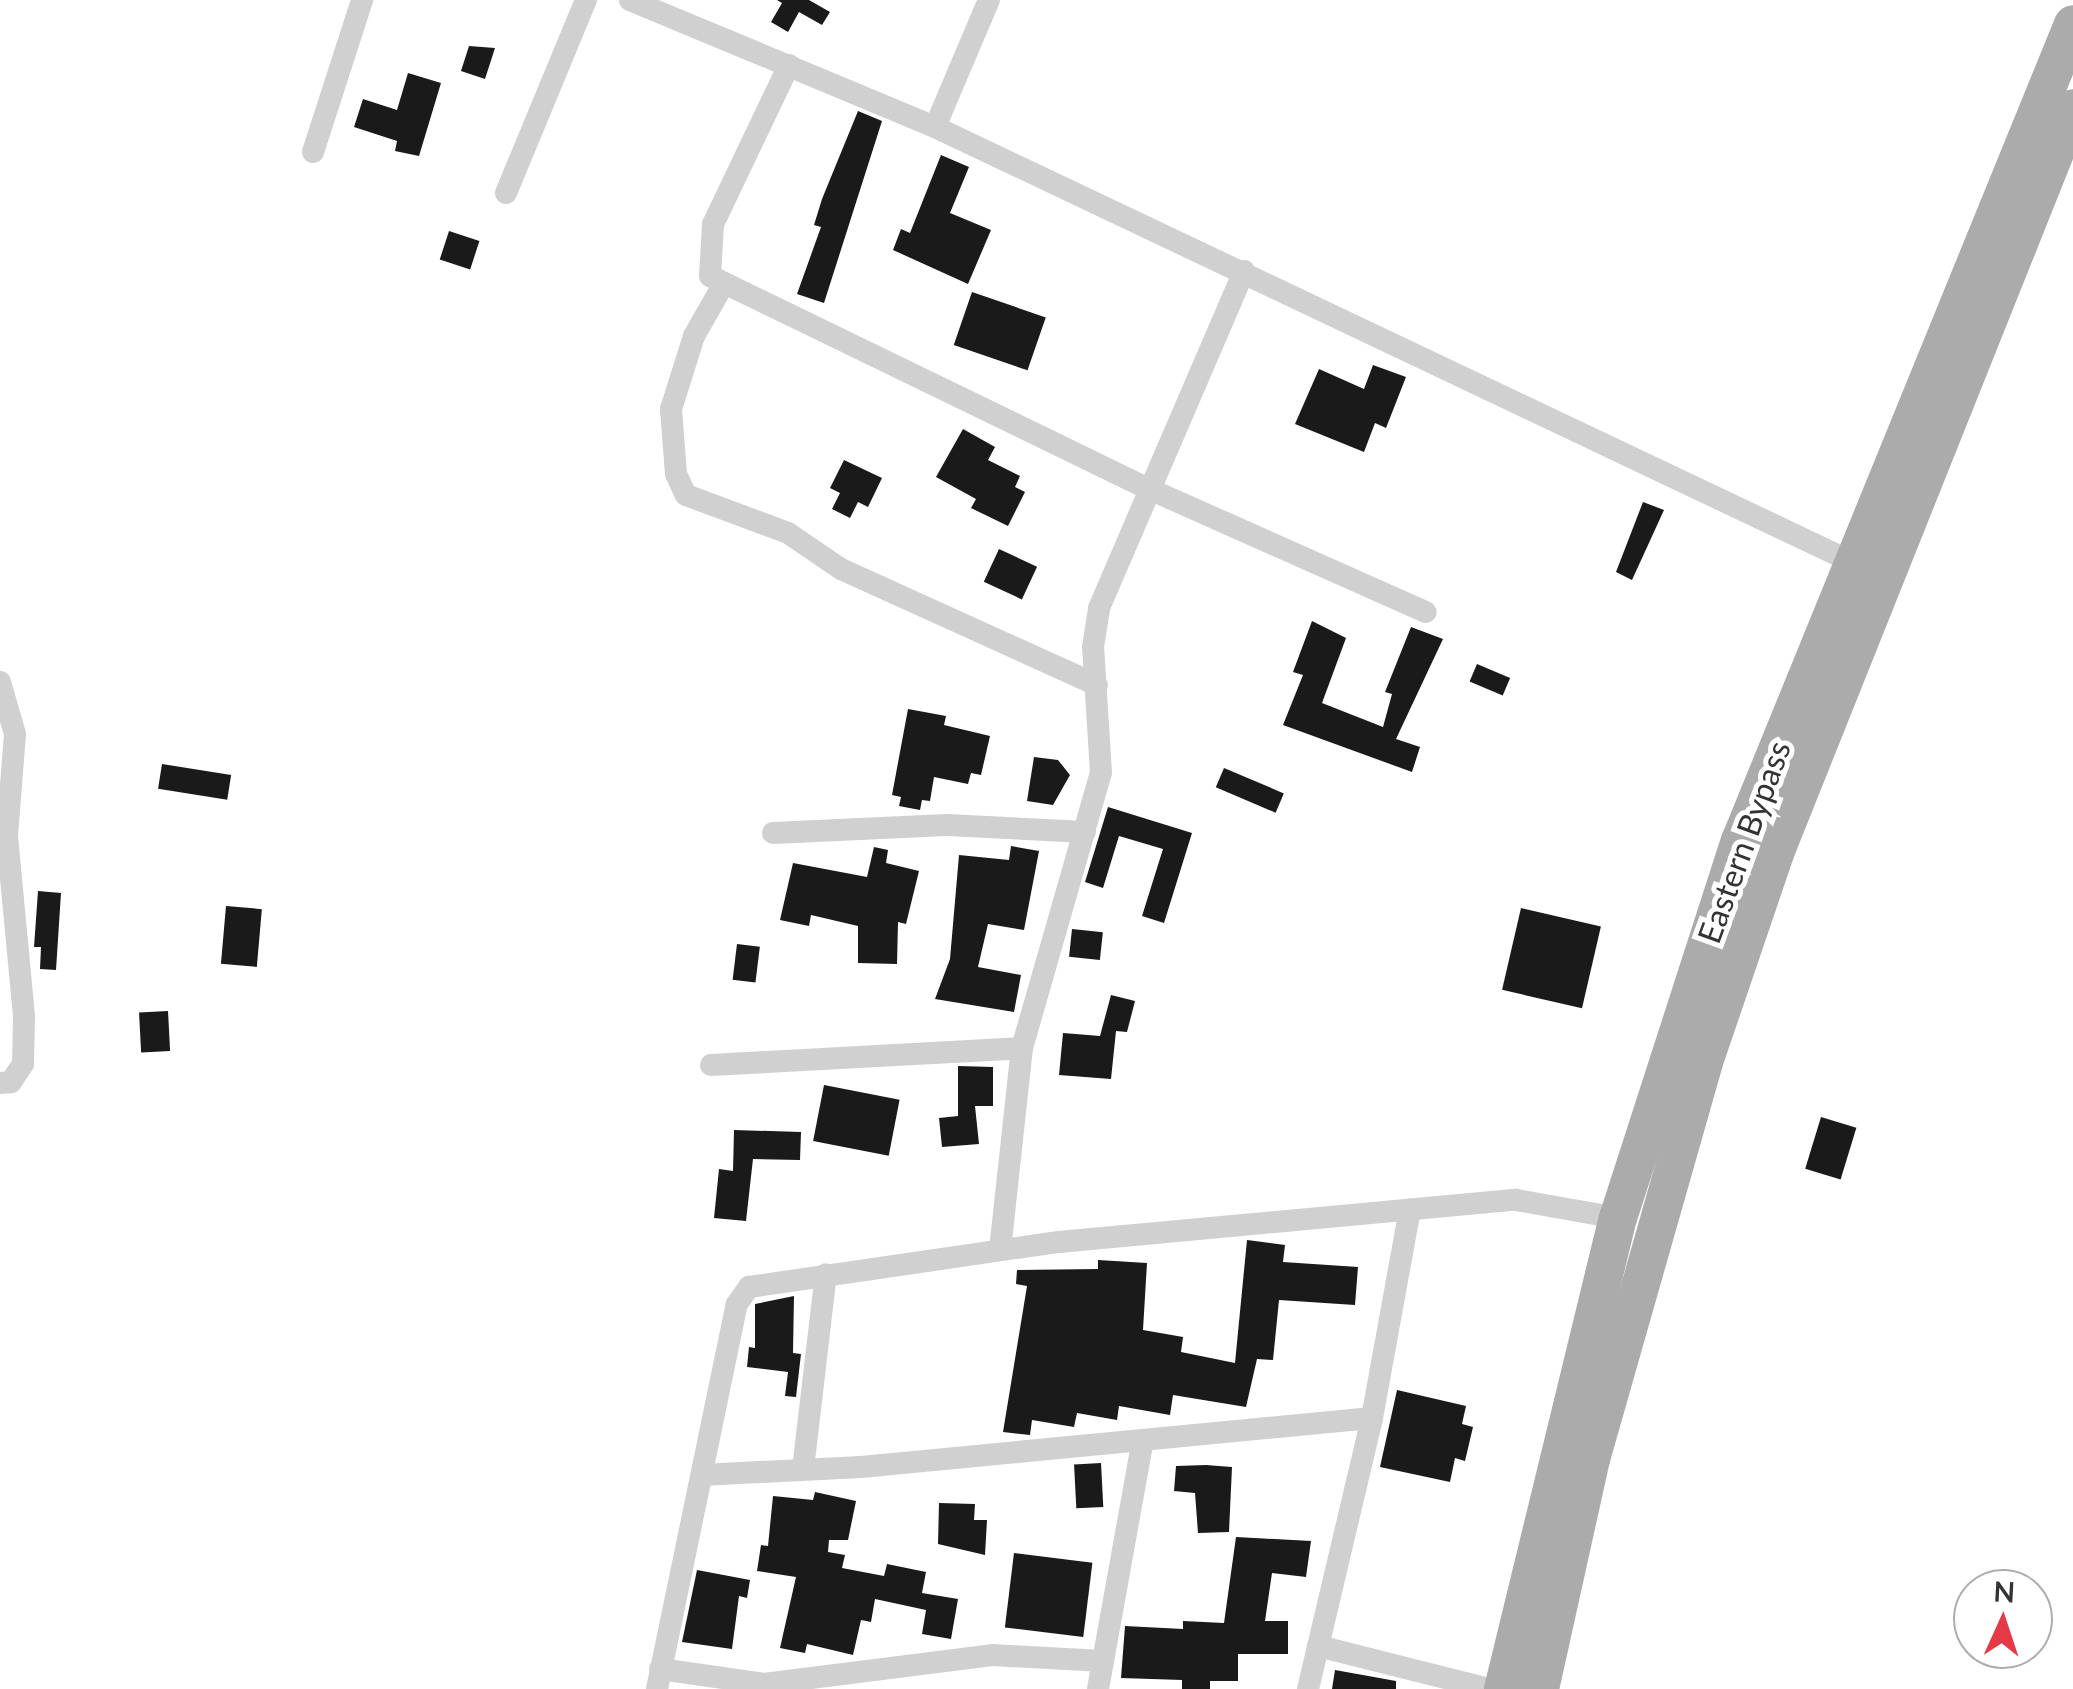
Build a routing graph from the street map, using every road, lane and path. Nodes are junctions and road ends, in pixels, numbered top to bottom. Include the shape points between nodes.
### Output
1 (362, 0) edge
2 (586, 0) edge
3 (989, 0) edge
4 (644, 3) edge
5 (2073, 24) edge
6 (789, 64) junction
7 (2073, 108) edge
8 (934, 128) junction
9 (313, 152) dead end
10 (506, 194) dead end
11 (1244, 271) junction
12 (723, 286) junction
13 (1147, 488) junction
14 (1854, 564) junction
15 (1426, 612) dead end
16 (0, 682) edge
17 (1097, 685) junction
18 (1085, 832) junction
19 (774, 833) dead end
20 (1022, 1048) junction
21 (711, 1065) dead end
22 (0, 1083) edge
23 (1410, 1209) junction
24 (1618, 1218) junction
25 (1000, 1250) junction
26 (826, 1274) junction
27 (1372, 1418) junction
28 (1143, 1440) junction
29 (802, 1469) junction
30 (702, 1475) junction
31 (1318, 1646) junction
32 (1103, 1661) junction
33 (659, 1679) edge
34 (1098, 1689) edge
35 (1308, 1689) edge
36 (1489, 1689) edge
37 (1504, 1689) edge
38 (1540, 1689) edge

1 - 9 street
2 - 10 street
3 - 8 street
4 - 6 street
5 - 14 main road, Eastern Bypass
6 - 8 street
6 - 12 street via 713,224 710,276
7 - 38 main road, Eastern Bypass via 1775,852 1704,1062 1591,1460
8 - 11 street
11 - 13 street
11 - 14 street
12 - 13 street
12 - 17 street via 694,336 671,410 676,474 686,496 788,533 840,569
13 - 15 street
13 - 17 street via 1098,608
14 - 24 main road, Eastern Bypass via 1740,841
16 - 22 street via 15,734 7,836 24,1016 23,1064 11,1082
17 - 18 street via 1101,772
18 - 19 street via 947,825
18 - 20 street
20 - 21 street
20 - 25 street
23 - 24 street via 1516,1200
23 - 25 street
23 - 27 street
24 - 37 main road, Eastern Bypass
25 - 26 street
26 - 29 street
26 - 30 street via 760,1283 742,1294
27 - 28 street
27 - 31 street
28 - 29 street
28 - 32 street
29 - 30 street
30 - 33 street
31 - 35 street
31 - 36 street
32 - 33 street via 992,1656 764,1684
32 - 34 street

